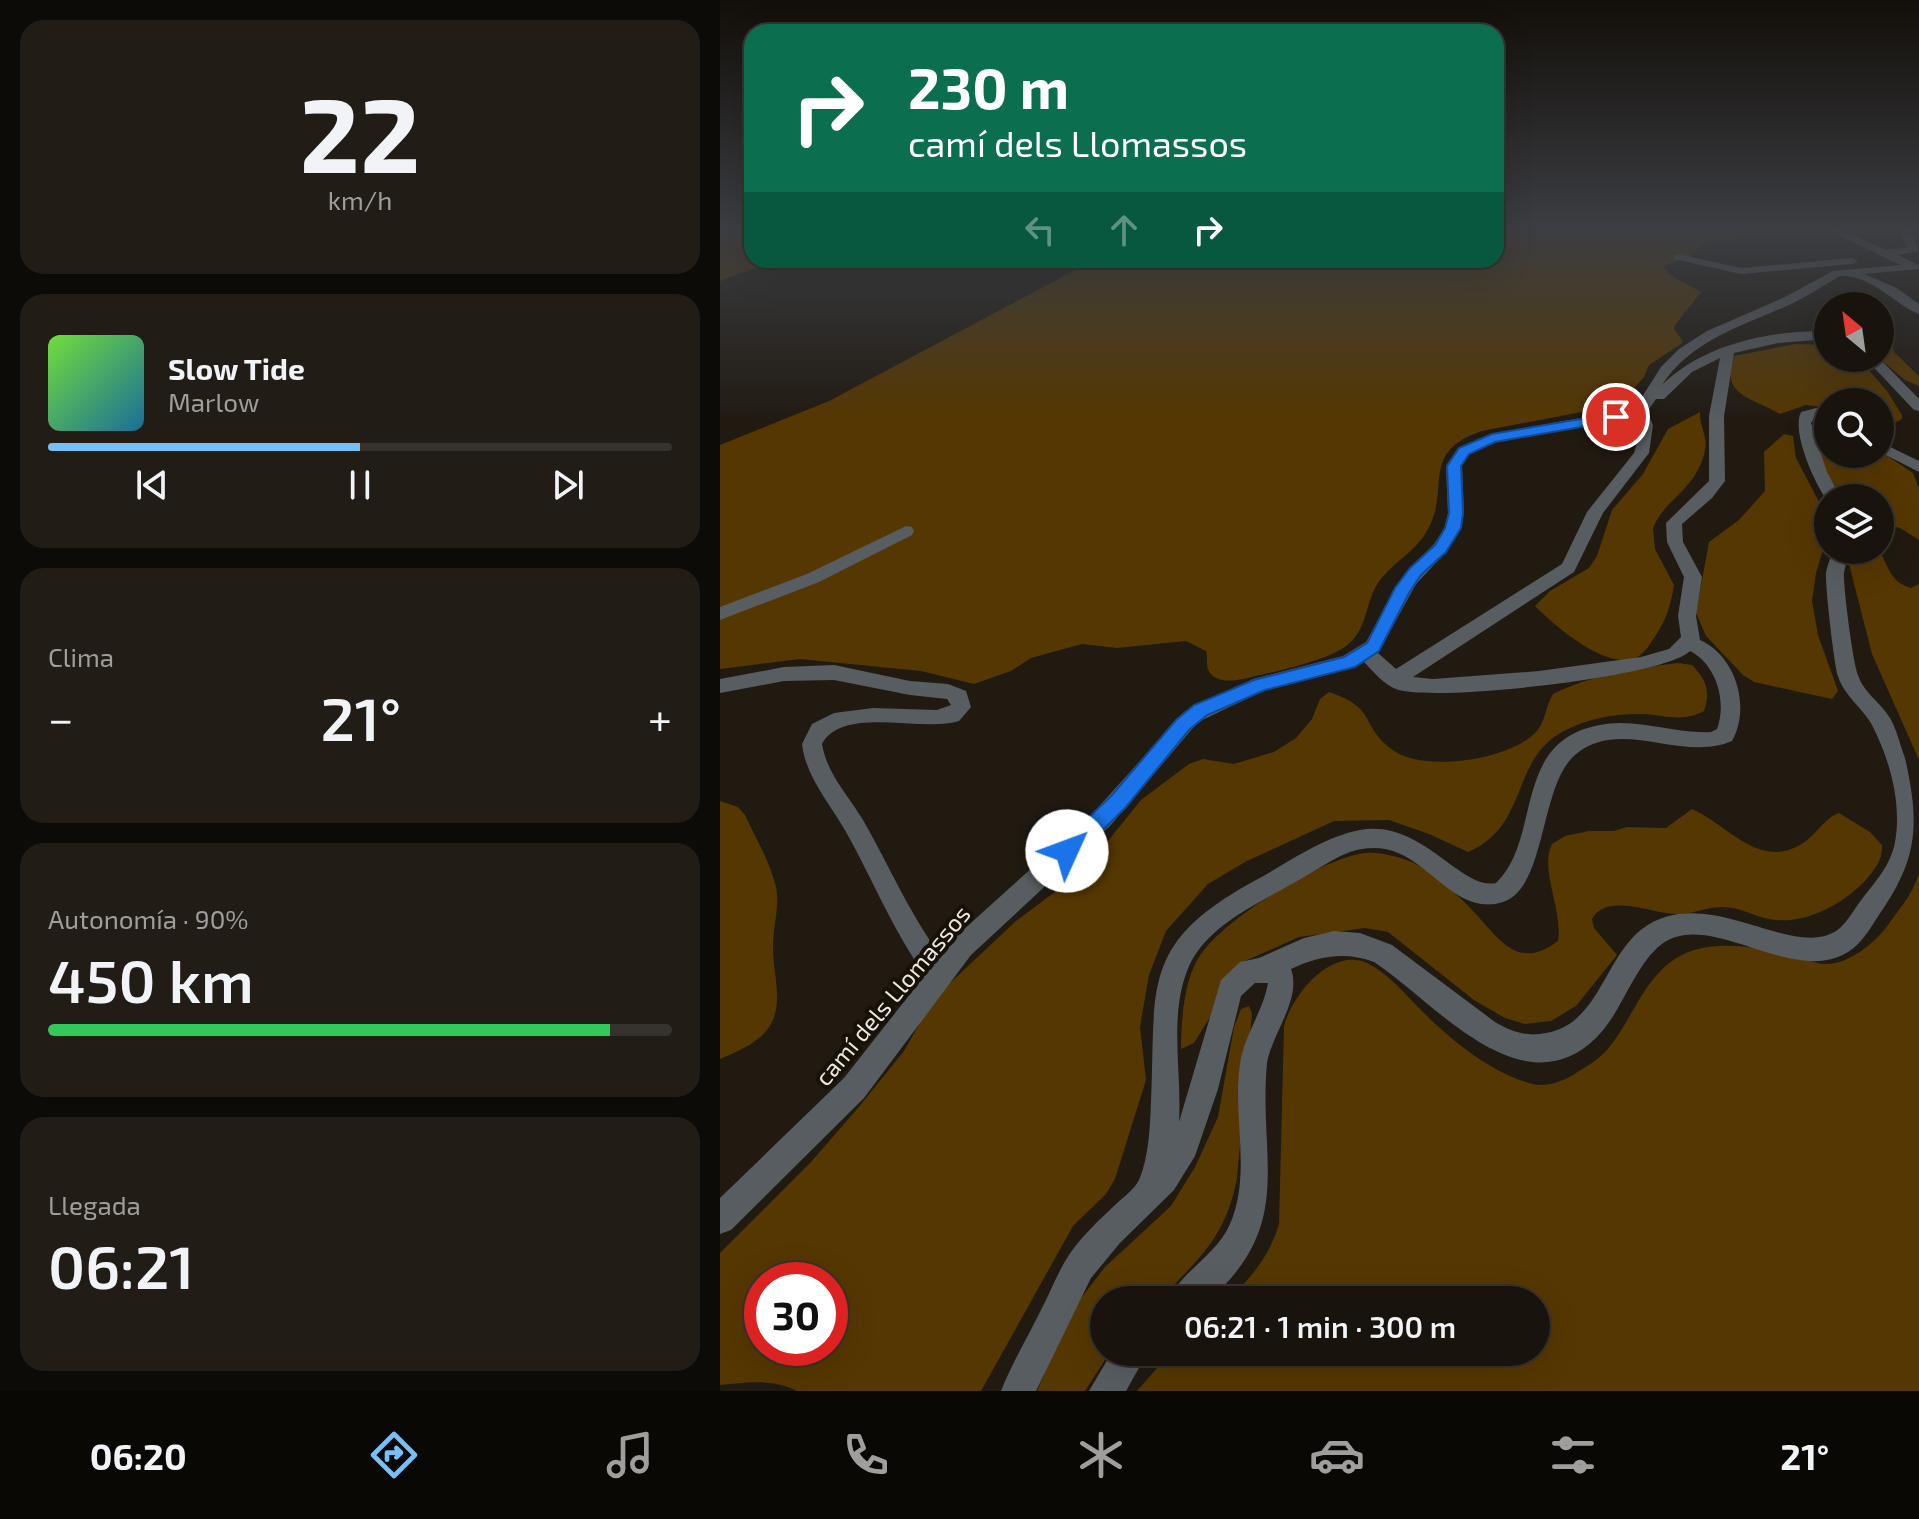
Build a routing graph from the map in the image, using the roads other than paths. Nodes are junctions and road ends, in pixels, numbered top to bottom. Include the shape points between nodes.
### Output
1 (1800, 293) edge
2 (1896, 293) edge
3 (1919, 310) edge
4 (1814, 335) edge
5 (1728, 352) junction
6 (1885, 372) edge
7 (1919, 407) edge
8 (1643, 408) junction
9 (1814, 413) edge
10 (1894, 454) edge
11 (1814, 456) edge
12 (1919, 467) edge
13 (906, 531) dead end
14 (1838, 564) edge
15 (720, 614) edge
16 (1689, 643) junction
17 (1366, 653) junction
18 (1394, 679) junction
19 (720, 686) edge
20 (1267, 967) junction
21 (940, 975) junction
22 (1150, 1193) junction
23 (720, 1219) edge
24 (1200, 1286) edge
25 (1122, 1366) edge
26 (1018, 1391) edge
27 (1106, 1391) edge

1 - 8 street via 1692,345 1660,377
2 - 3 street
4 - 5 street via 1787,336
5 - 8 street via 1691,366
5 - 16 street via 1713,456 1717,481 1674,527 1675,542 1693,577
6 - 7 street
8 - 17 street via 1492,438 1463,451 1454,466 1453,528 1409,581
8 - 18 street via 1645,438 1639,458 1593,516 1568,568
9 - 11 street via 1806,415 1804,423
10 - 12 street
13 - 15 street via 813,578
14 - 20 street via 1848,676 1881,721 1910,815 1906,847 1893,877 1848,937 1816,948 1690,921 1664,927 1634,953 1598,1017 1572,1038 1537,1049 1497,1038 1404,964 1362,944 1324,944
16 - 18 street via 1656,661 1539,678 1433,686
16 - 22 street via 1705,651 1718,667 1731,706 1725,735 1699,742 1615,729 1572,746 1545,779 1527,854 1501,893 1469,890 1401,843 1361,838 1273,883 1197,933 1180,955 1170,983 1165,1118
17 - 18 street
17 - 21 street, camí dels Llomassos via 1340,666 1260,684 1191,717 1102,819 979,930
19 - 21 street via 824,672 959,696 961,707 952,716 850,717 822,727 812,744 816,762
20 - 22 street via 1249,971 1230,989 1185,1146
20 - 24 street via 1283,982 1258,1039 1253,1066 1253,1203 1233,1254
21 - 23 street, camí dels Llomassos via 854,1088
22 - 26 street via 1080,1267
25 - 27 street

